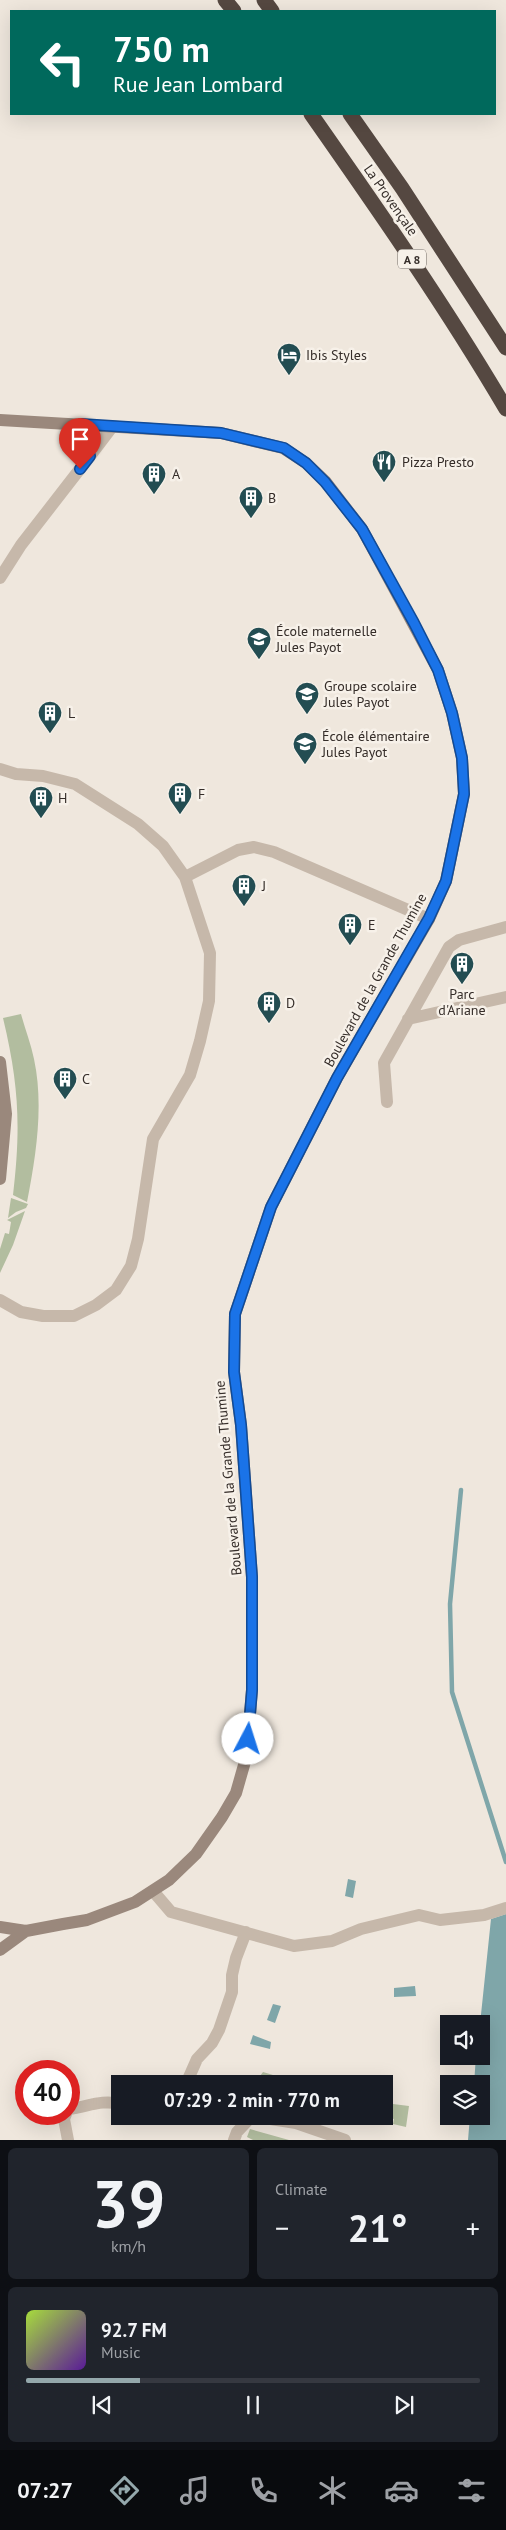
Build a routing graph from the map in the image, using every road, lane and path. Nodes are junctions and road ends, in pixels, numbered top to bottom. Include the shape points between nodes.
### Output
1 (225, 0) edge
2 (233, 10) edge
3 (312, 115) edge
4 (351, 115) edge
5 (506, 348) edge
6 (506, 409) edge
7 (0, 420) edge
8 (81, 424) junction
9 (112, 427) junction
10 (90, 456) junction
11 (0, 578) edge
12 (0, 769) edge
13 (185, 877) junction
14 (429, 918) junction
15 (506, 927) edge
16 (506, 996) edge
17 (408, 1019) junction
18 (0, 1062) edge
19 (387, 1102) dead end
20 (0, 1179) edge
21 (0, 1300) edge
22 (153, 1891) junction
23 (506, 1908) edge
24 (0, 1927) edge
25 (26, 1930) junction
26 (246, 1932) junction
27 (0, 1950) edge
28 (190, 2075) edge
29 (111, 2103) edge
30 (80, 2109) edge
31 (65, 2125) edge
32 (68, 2140) edge
33 (234, 2140) edge
34 (345, 2140) edge

1 - 2 highway
3 - 6 highway, La Provençale / A 8 via 398,238
4 - 5 highway, La Provençale / A 8
7 - 8 street, Boulevard de la Grande Thumine
8 - 9 street, Boulevard de la Grande Thumine
8 - 10 street
9 - 10 street
9 - 14 street, Boulevard de la Grande Thumine via 221,433 284,448 325,482 362,529 438,670 462,758 464,794 446,881
10 - 11 street via 21,544
12 - 13 street via 75,784 138,824 164,846
13 - 14 street via 238,850 254,847 274,852
13 - 21 street via 210,953 209,1001 190,1075 153,1139 131,1266 116,1290 74,1316 21,1312
14 - 22 street, Boulevard de la Grande Thumine via 337,1078 271,1207 235,1314 234,1372 252,1577 252,1690 246,1758 236,1793 206,1842 185,1866
15 - 17 street via 459,940 449,947
16 - 17 street
17 - 19 street via 384,1063
18 - 20 street via 6,1114
22 - 25 street, Boulevard de la Grande Thumine via 135,1902 87,1920
22 - 26 street via 171,1912
23 - 26 street via 440,1920 419,1915 379,1924 332,1942 294,1946
24 - 25 street, Boulevard de la Grande Thumine
25 - 27 street, Boulevard de la Grande Thumine
26 - 28 street via 236,1958 232,1992 219,2030 197,2059
29 - 30 street via 101,2102
31 - 32 street
33 - 34 street via 252,2116 296,2123

